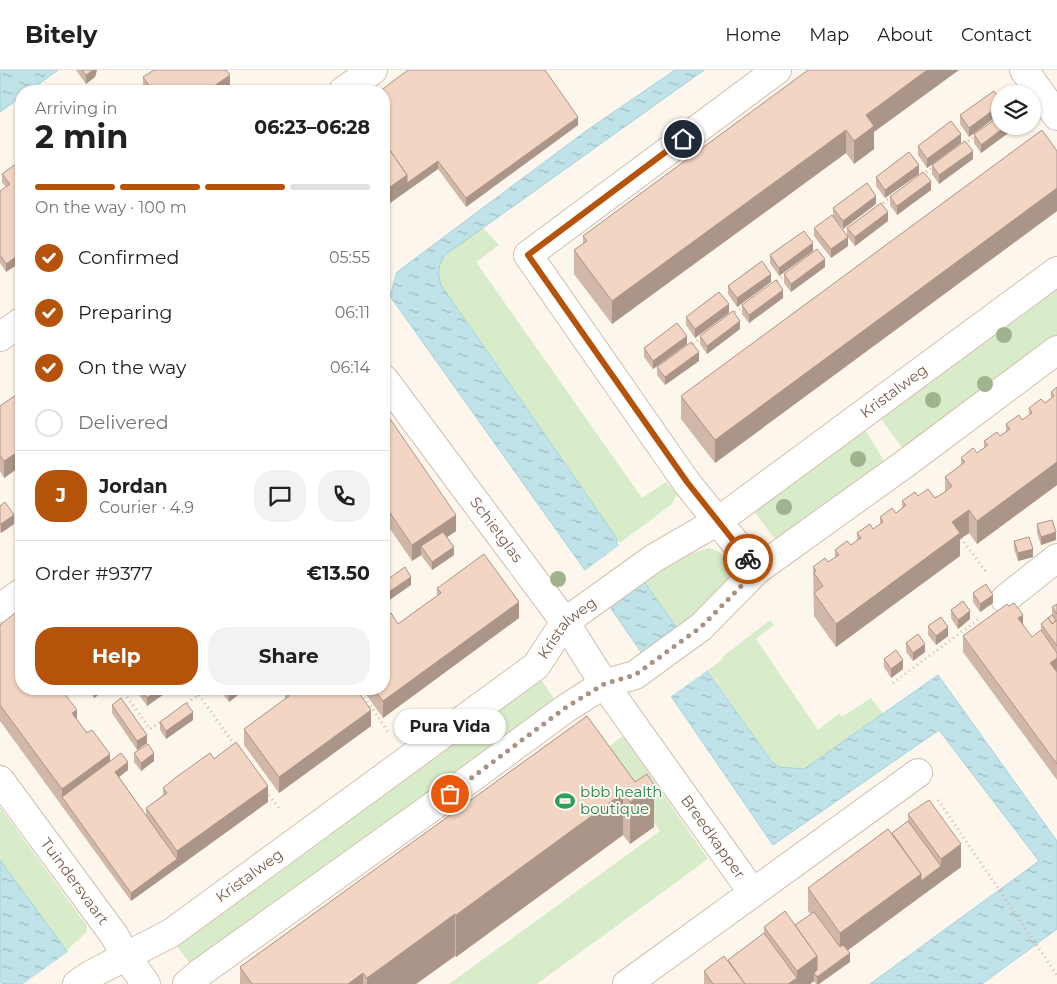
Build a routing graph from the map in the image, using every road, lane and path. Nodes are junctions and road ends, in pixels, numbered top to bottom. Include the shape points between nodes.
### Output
1 (373, 70) edge
2 (776, 70) edge
3 (1024, 70) edge
4 (352, 85) edge
5 (1057, 116) edge
6 (984, 130) edge
7 (960, 147) edge
8 (936, 165) edge
9 (920, 176) edge
10 (896, 194) edge
11 (872, 211) edge
12 (791, 270) edge
13 (1057, 271) edge
14 (768, 288) edge
15 (744, 306) edge
16 (728, 318) edge
17 (15, 326) edge
18 (705, 335) edge
19 (0, 337) edge
20 (689, 347) edge
21 (1057, 350) edge
22 (390, 386) edge
23 (718, 521) junction
24 (961, 538) edge
25 (1057, 558) edge
26 (757, 570) junction
27 (15, 597) edge
28 (1006, 599) junction
29 (0, 608) edge
30 (575, 616) junction
31 (893, 683) dead end
32 (604, 684) junction
33 (125, 695) edge
34 (199, 695) joint
35 (362, 695) edge
36 (182, 706) edge
37 (166, 718) edge
38 (389, 733) dead end
39 (238, 750) edge
40 (918, 773) joint
41 (0, 780) edge
42 (266, 790) edge
43 (280, 810) dead end
44 (753, 893) junction
45 (126, 956) junction
46 (1057, 975) edge
47 (84, 979) edge
48 (146, 984) edge
49 (188, 984) edge
50 (627, 984) edge

1 - 4 street
2 - 23 street via 528,255 687,482
3 - 5 street
6 - 7 path
8 - 9 path
10 - 11 path
12 - 14 path
13 - 23 street, Kristalweg
15 - 16 path
17 - 19 street
18 - 20 path
21 - 26 street
22 - 30 street, Schietglas
23 - 26 street
23 - 30 street, Kristalweg via 654,558
24 - 28 path
25 - 28 street
26 - 32 street via 701,627 635,675
27 - 29 street
28 - 31 path
30 - 32 street, Schietglas
30 - 45 street, Kristalweg via 536,666 171,933
32 - 44 street, Breedkapper
32 - 49 street via 565,708
33 - 37 path via 150,729
34 - 36 path
34 - 39 path
35 - 38 path
40 - 44 street, Breedkapper
40 - 46 path
41 - 45 street, Tuindersvaart via 114,934
42 - 43 path
44 - 50 street, Breedkapper
45 - 47 street, Kristalweg
45 - 48 street, Tuindersvaart

